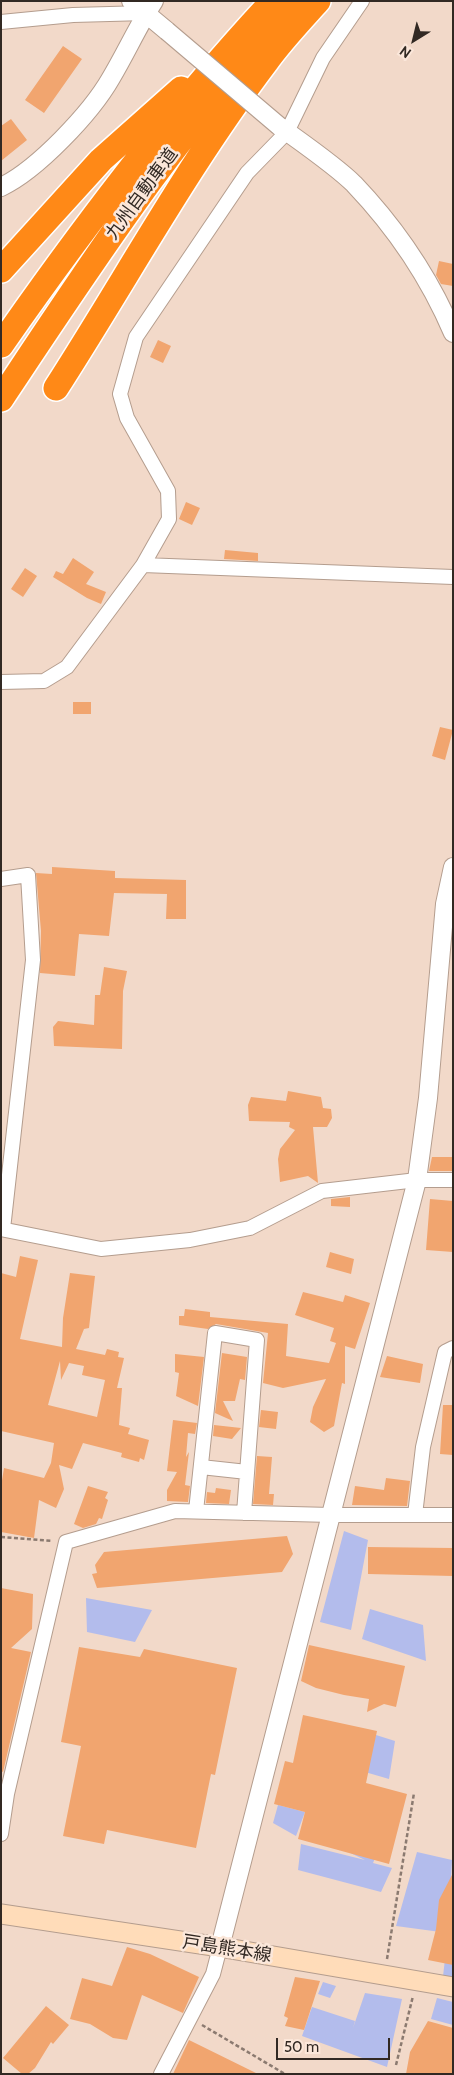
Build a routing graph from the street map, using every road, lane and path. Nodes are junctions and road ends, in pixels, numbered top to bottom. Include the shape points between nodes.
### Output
1 (131, 1) edge
2 (272, 1) edge
3 (300, 1) edge
4 (318, 1) edge
5 (362, 1) edge
6 (150, 7) edge
7 (1, 22) edge
8 (232, 44) junction
9 (283, 129) junction
10 (1, 187) edge
11 (1, 270) edge
12 (453, 334) edge
13 (1, 345) edge
14 (56, 388) dead end
15 (1, 399) edge
16 (143, 565) junction
17 (453, 578) edge
18 (1, 682) edge
19 (453, 867) edge
20 (1, 879) edge
21 (417, 1180) junction
22 (453, 1180) edge
23 (2, 1229) edge
24 (453, 1348) edge
25 (201, 1467) junction
26 (247, 1472) junction
27 (196, 1511) junction
28 (244, 1513) junction
29 (453, 1514) edge
30 (331, 1515) junction
31 (415, 1515) junction
32 (1, 1537) edge
33 (66, 1542) junction
34 (414, 1793) dead end
35 (1, 1834) edge
36 (1, 1914) edge
37 (220, 1947) junction
38 (384, 1975) junction
39 (417, 1981) junction
40 (453, 1987) edge
41 (200, 2024) dead end
42 (396, 2065) dead end
43 (161, 2074) edge
44 (285, 2074) edge

1 - 6 street
2 - 8 highway, 九州自動車道
3 - 15 highway, 九州自動車道 via 255,48 163,163
4 - 14 highway via 266,61 187,174
5 - 9 street via 323,58
6 - 7 street
6 - 9 street, bridge via 167,31
6 - 10 street via 110,80 90,106 56,145 22,176
8 - 11 highway via 101,160
8 - 13 highway, 九州自動車道 via 71,245
9 - 12 street via 353,183 390,228 439,300
9 - 16 street via 175,277 136,337 126,368 120,394 127,418 168,491 170,519
16 - 17 street
16 - 18 street via 67,668 44,681
19 - 21 street via 444,904 428,1098
20 - 23 street via 28,876 33,960
21 - 22 street
21 - 23 street via 322,1191 250,1228 190,1240 101,1249
21 - 30 street
24 - 31 street via 445,1352 425,1438
25 - 26 street
25 - 26 street via 215,1333 257,1340
25 - 27 street
26 - 28 street
27 - 28 street
27 - 33 street via 175,1511
28 - 30 street
29 - 31 street
30 - 31 street
30 - 37 street
32 - 33 path
33 - 35 street via 7,1794
34 - 38 path
36 - 37 main road, 戸島熊本線
37 - 38 main road, 戸島熊本線
37 - 43 street via 213,1974
38 - 39 main road, 戸島熊本線
39 - 40 main road, 戸島熊本線
39 - 42 path
41 - 44 path

